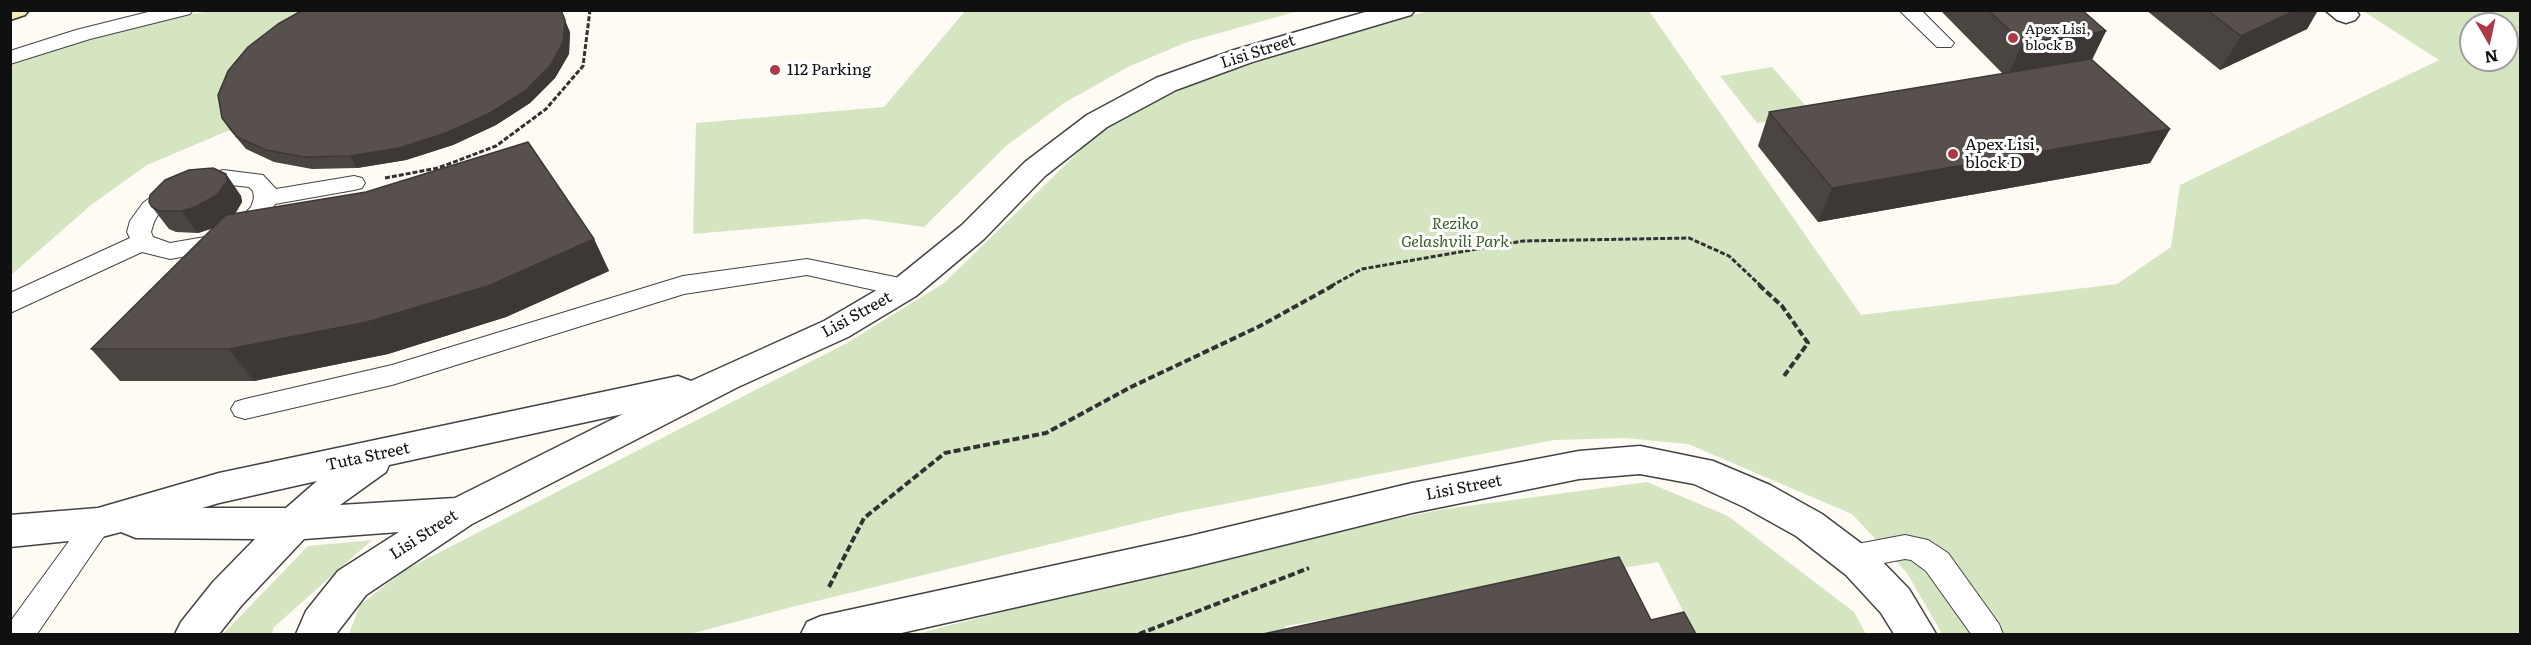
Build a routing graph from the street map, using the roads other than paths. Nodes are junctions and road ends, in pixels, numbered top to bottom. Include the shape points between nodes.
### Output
1 (16, 10) edge
2 (183, 10) edge
3 (1402, 10) edge
4 (1909, 10) edge
5 (10, 12) edge
6 (1944, 43) dead end
7 (10, 58) edge
8 (354, 183) road end
9 (266, 198) junction
10 (143, 242) junction
11 (905, 288) junction
12 (10, 304) edge
13 (726, 378) junction
14 (245, 409) dead end
15 (384, 454) junction
16 (459, 513) junction
17 (98, 523) junction
18 (294, 524) junction
19 (10, 531) edge
20 (1852, 557) junction
21 (20, 634) edge
22 (195, 634) edge
23 (316, 634) edge
24 (821, 634) edge
25 (1916, 634) edge
26 (1988, 634) edge

1 - 5 main road
2 - 7 lane via 83,34
3 - 11 street, Lisi Street via 1242,56 1166,84 1096,121 1035,169 973,232
4 - 6 lane
8 - 9 lane
9 - 10 lane via 250,222 212,243 170,251
9 - 10 lane via 264,188 255,180 241,177 223,177 184,188 158,203 142,220 139,232
10 - 12 lane
11 - 13 street, Lisi Street via 836,328
11 - 14 lane via 807,267 683,285 392,375
13 - 15 street, Tuta Street
13 - 16 street, Lisi Street
15 - 17 street, Tuta Street via 219,488
15 - 18 street via 332,490
16 - 18 street
16 - 23 street, Lisi Street via 352,584 320,623
17 - 18 street
17 - 19 street, Tuta Street
17 - 21 lane
18 - 22 street
20 - 24 street, Lisi Street via 1809,525 1757,496 1700,471 1640,460 1579,465 1412,498
20 - 25 street, Lisi Street via 1895,601
20 - 26 lane via 1918,549 1937,562

